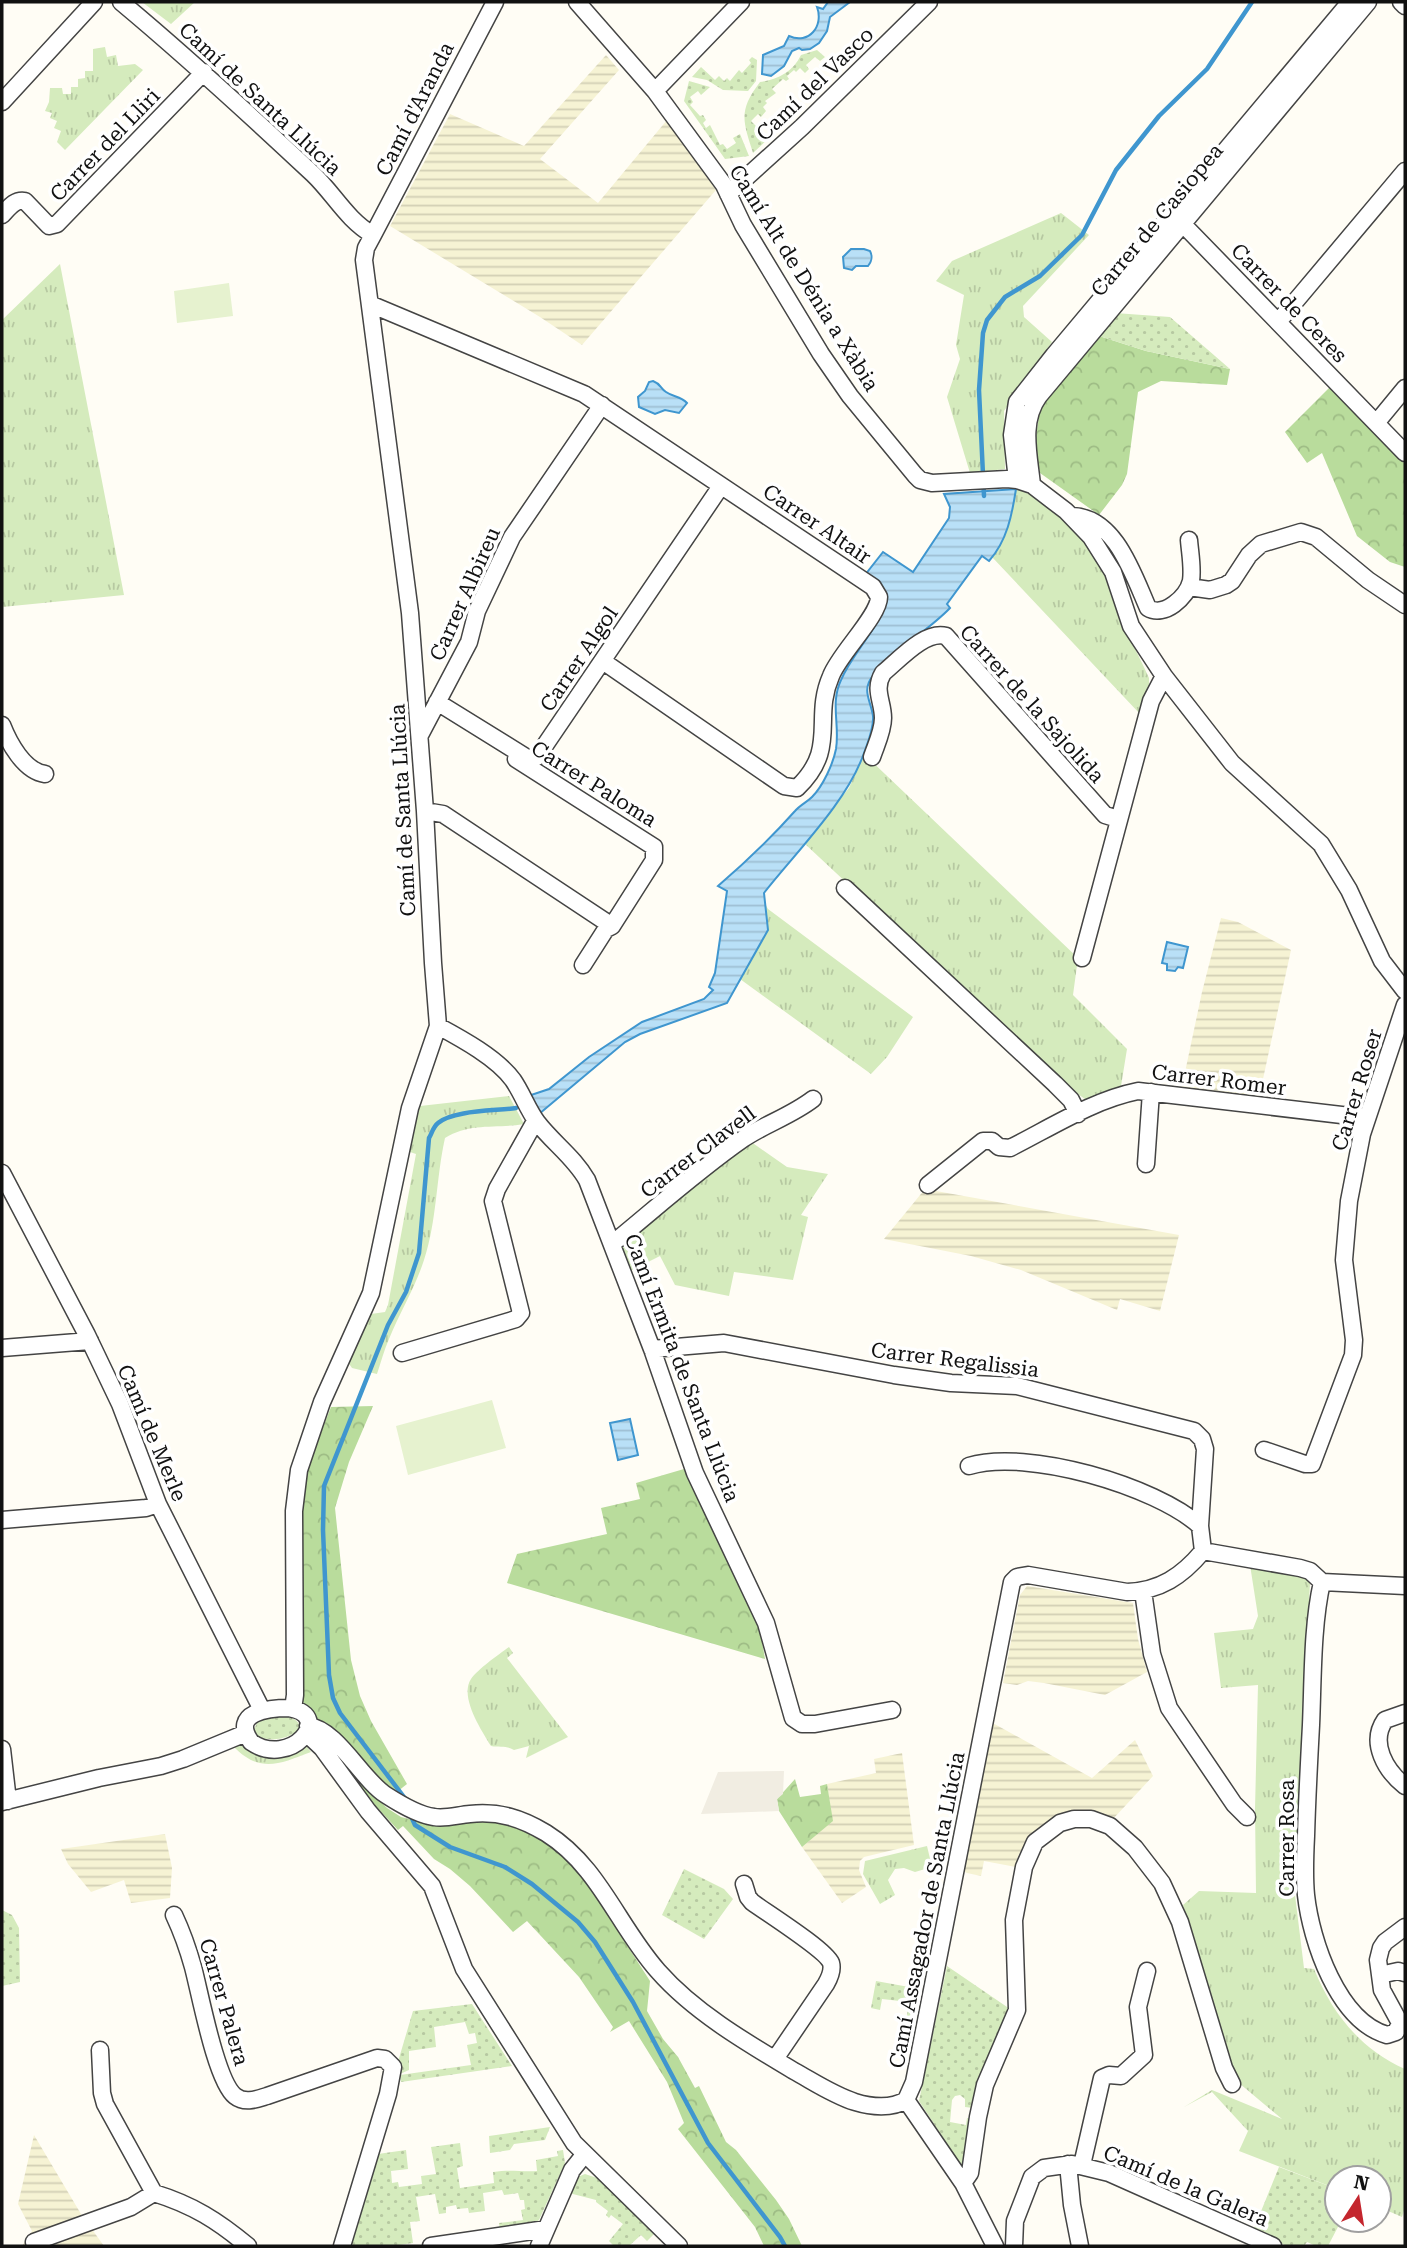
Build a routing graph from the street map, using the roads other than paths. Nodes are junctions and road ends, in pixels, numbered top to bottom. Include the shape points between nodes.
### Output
1 (94, 2) edge
2 (121, 2) edge
3 (495, 2) edge
4 (577, 2) edge
5 (741, 2) edge
6 (929, 2) edge
7 (1350, 2) edge
8 (1368, 2) edge
9 (1401, 2) edge
10 (1405, 6) edge
11 (204, 72) junction
12 (655, 91) junction
13 (3, 98) edge
14 (1405, 171) edge
15 (728, 194) junction
16 (2, 215) edge
17 (1177, 218) junction
18 (373, 235) junction
19 (370, 304) junction
20 (1278, 322) junction
21 (1405, 388) edge
22 (602, 405) junction
23 (1377, 422) junction
24 (1405, 453) edge
25 (1019, 481) junction
26 (721, 486) junction
27 (1071, 516) junction
28 (1189, 540) dead end
29 (1189, 587) junction
30 (1405, 605) edge
31 (604, 662) junction
32 (1164, 676) junction
33 (435, 705) junction
34 (2, 725) edge
35 (420, 735) junction
36 (872, 757) dead end
37 (45, 775) dead end
38 (425, 811) junction
39 (1118, 819) junction
40 (845, 888) dead end
41 (611, 926) junction
42 (1082, 958) dead end
43 (583, 965) dead end
44 (1405, 991) edge
45 (1405, 1005) edge
46 (438, 1026) junction
47 (1151, 1093) junction
48 (813, 1099) dead end
49 (1078, 1114) junction
50 (1367, 1118) junction
51 (537, 1122) junction
52 (1146, 1164) dead end
53 (2, 1173) edge
54 (928, 1185) dead end
55 (612, 1244) junction
56 (90, 1341) junction
57 (2, 1348) edge
58 (652, 1349) junction
59 (402, 1353) dead end
60 (1264, 1450) dead end
61 (968, 1466) dead end
62 (158, 1503) junction
63 (2, 1520) edge
64 (1200, 1526) junction
65 (1203, 1551) junction
66 (1322, 1582) junction
67 (1405, 1586) edge
68 (1143, 1591) junction
69 (293, 1709) junction
70 (262, 1710) junction
71 (892, 1710) dead end
72 (1405, 1713) edge
73 (308, 1730) junction
74 (246, 1733) junction
75 (2, 1749) edge
76 (1405, 1786) edge
77 (5, 1801) edge
78 (1247, 1817) dead end
79 (744, 1884) dead end
80 (174, 1915) dead end
81 (1405, 1927) edge
82 (1147, 1971) dead end
83 (1405, 1973) edge
84 (1380, 1975) junction
85 (100, 2050) dead end
86 (775, 2059) junction
87 (1232, 2084) dead end
88 (906, 2100) junction
89 (584, 2155) junction
90 (1075, 2164) junction
91 (963, 2183) junction
92 (154, 2193) junction
93 (546, 2229) junction
94 (34, 2242) dead end
95 (248, 2246) edge
96 (342, 2246) edge
97 (431, 2246) edge
98 (539, 2246) edge
99 (679, 2246) edge
100 (995, 2246) edge
101 (1014, 2246) edge
102 (1080, 2246) edge
103 (1273, 2246) edge

1 - 13 street
2 - 11 street, Camí de Santa Llúcia
3 - 18 street, Camí d'Aranda
4 - 12 street, Camí Alt de Dénia a Xàbia
5 - 12 street
6 - 15 street, Camí del Vasco
7 - 17 street, Carrer de Casiopea
8 - 17 street, Carrer de Casiopea
9 - 10 street
11 - 16 street, Carrer del Lliri via 57,225 50,226 20,200
11 - 18 street, Camí de Santa Llúcia via 323,184 353,223
12 - 15 street, Camí Alt de Dénia a Xàbia
14 - 20 street
15 - 25 street, Camí Alt de Dénia a Xàbia via 821,354 920,480
17 - 20 street, Carrer de Ceres
17 - 25 street, Carrer de Casiopea via 1031,407
18 - 19 street, Camí de Santa Llúcia via 363,260
19 - 22 street, Carrer Altair via 564,384
19 - 35 street, Camí de Santa Llúcia via 410,613
20 - 23 street, Carrer de Ceres
21 - 23 street
22 - 26 street, Carrer Altair
22 - 33 street, Carrer Albireu via 512,537 477,611 469,642
23 - 24 street, Carrer de Ceres
25 - 27 street
26 - 31 street, Carrer Algol
26 - 31 street, Carrer Altair via 873,587 879,597 876,609 829,678 823,744 811,770 797,788 784,786
27 - 29 street via 1085,517 1115,542 1148,608 1166,610
27 - 32 street via 1102,553 1132,626
28 - 29 street
29 - 30 street via 1210,590 1226,585 1261,544 1301,532 1315,537
31 - 33 street, Carrer Algol via 533,759
32 - 39 street via 1151,701
32 - 44 street via 1232,763 1321,844 1349,890 1382,961
33 - 35 street, Carrer Albireu
33 - 41 street, Carrer Paloma via 654,847 654,860
34 - 37 street via 29,767
35 - 38 street, Camí de Santa Llúcia
36 - 39 street, Carrer de la Sajolida via 882,726 879,679 927,637 946,636 1105,815
38 - 41 street via 443,814
38 - 46 street, Camí de Santa Llúcia
39 - 42 street
40 - 49 street via 1055,1084
41 - 43 street, Carrer Paloma
45 - 50 street, Carrer Roser
46 - 51 street, Camí Ermita de Santa Llúcia via 502,1068
46 - 69 street, Camí de Santa Llúcia via 410,1108 370,1293 322,1402 296,1485
47 - 49 street, Carrer Romer via 1122,1095
47 - 50 street, Carrer Romer
47 - 52 street
48 - 55 street, Carrer Clavell via 741,1140
49 - 54 street, Carrer Romer via 1010,1147 983,1141
50 - 60 street, Carrer Roser via 1356,1158 1344,1247 1353,1355 1312,1464
51 - 55 street, Camí Ermita de Santa Llúcia via 580,1168
51 - 59 street via 493,1201 519,1316
53 - 56 street, Camí de Merle
55 - 58 street, Camí Ermita de Santa Llúcia
56 - 57 street
56 - 62 street, Camí de Merle
58 - 64 street, Carrer Regalissia via 724,1343 894,1375 1017,1386 1194,1431 1205,1449
58 - 71 street, Camí Ermita de Santa Llúcia via 695,1473 766,1623 793,1718 798,1723 815,1724
61 - 64 street via 988,1461 1027,1463 1085,1474 1157,1498
62 - 63 street via 146,1508
62 - 70 street, Camí de Merle
64 - 65 street
65 - 66 street via 1300,1568
65 - 68 street, Camí Assagador de Santa Llúcia via 1166,1584
66 - 67 street
66 - 84 street, Carrer Rosa via 1311,1727 1306,1895 1311,1924 1340,1996 1362,2022 1392,2035 1400,2023 1382,1990
68 - 78 street via 1152,1654 1169,1708
68 - 88 street, Camí Assagador de Santa Llúcia via 1109,1590 1028,1575 1012,1582 914,2082
69 - 70 street
69 - 73 street via 305,1716
70 - 74 street via 248,1718
72 - 76 street via 1385,1720 1377,1735 1389,1770
73 - 74 street via 300,1743 269,1748 251,1742
73 - 86 street, Camí Assagador de Santa Llúcia via 321,1731 375,1786 415,1811 433,1817 501,1814 555,1839 593,1876 667,1981
73 - 89 street via 432,1886 464,1969
74 - 77 street via 161,1766
75 - 77 street
79 - 86 street via 752,1902 822,1953 831,1965 826,1984
80 - 96 street, Carrer Palera via 225,2080 238,2098 253,2101 377,2058 390,2062 393,2074
81 - 84 street via 1381,1948
82 - 90 street, Camí de la Galera via 1138,2007 1144,2055 1121,2076 1102,2078
83 - 84 street
85 - 92 street via 105,2104
86 - 88 street, Camí Assagador de Santa Llúcia via 852,2101 878,2106
87 - 91 street via 1177,1911 1161,1883 1135,1848 1110,1826 1091,1819 1060,1823 1035,1842 1024,1867 1014,1933 1017,2010 985,2085 970,2173
88 - 91 street
89 - 93 street
89 - 99 street
90 - 101 street via 1040,2169 1032,2177 1015,2221
90 - 102 street via 1072,2205
90 - 103 street, Camí de la Galera via 1128,2181
91 - 100 street
92 - 94 street via 131,2207
92 - 95 street via 217,2221
93 - 97 street
93 - 98 street

